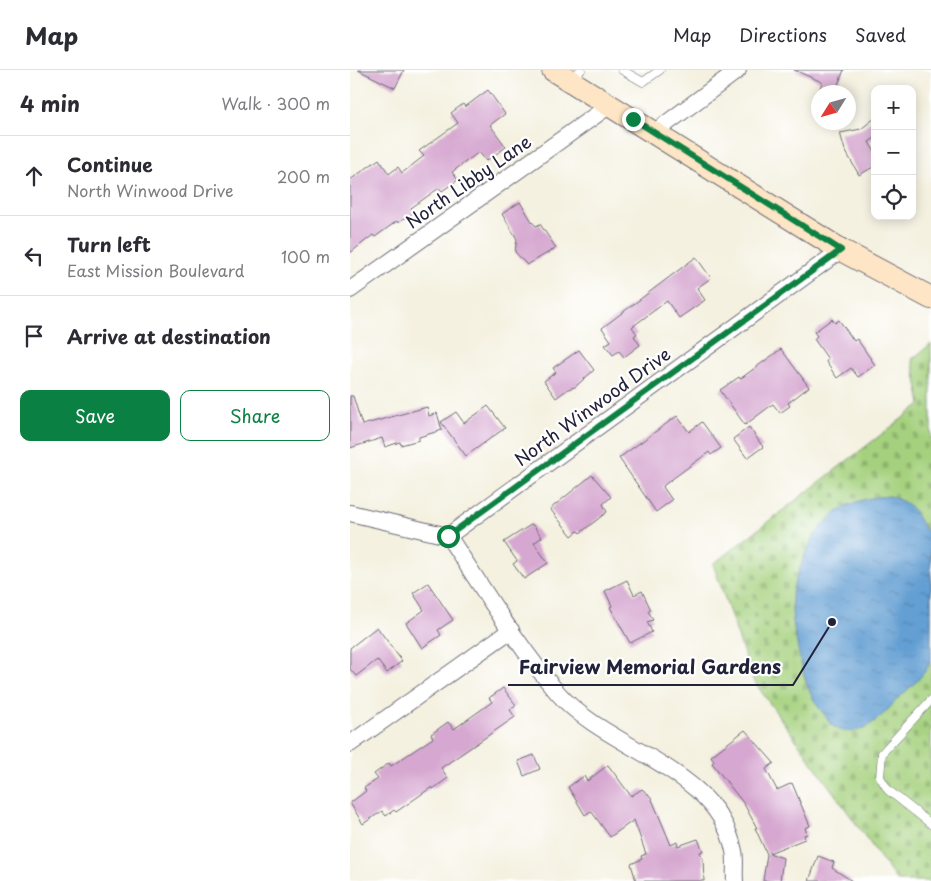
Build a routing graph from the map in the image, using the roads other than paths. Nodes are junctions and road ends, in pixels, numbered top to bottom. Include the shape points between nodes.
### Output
1 (622, 70) edge
2 (660, 70) edge
3 (738, 70) edge
4 (567, 73) edge
5 (610, 105) junction
6 (655, 132) junction
7 (841, 250) junction
8 (350, 290) edge
9 (931, 298) edge
10 (350, 513) edge
11 (448, 536) junction
12 (512, 630) junction
13 (931, 700) edge
14 (350, 744) edge
15 (931, 824) edge
16 (735, 881) edge

1 - 2 lane via 644,82
3 - 6 street
4 - 5 main road
5 - 6 main road
5 - 8 street, North Libby Lane
6 - 7 main road
7 - 9 main road
7 - 11 street, North Winwood Drive
10 - 11 street
11 - 12 street
12 - 14 street
12 - 16 street via 557,692 575,710 663,765 710,803 729,833 734,852
13 - 15 lane via 882,753 880,777 888,790

